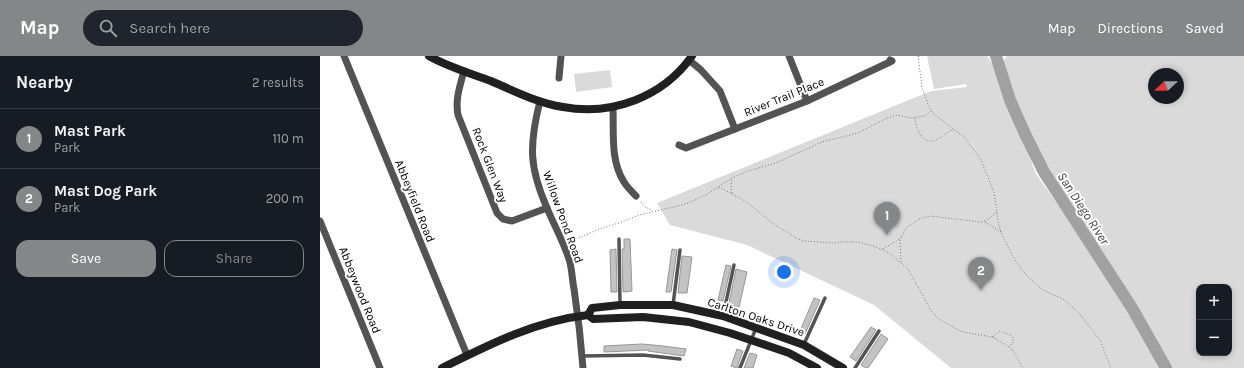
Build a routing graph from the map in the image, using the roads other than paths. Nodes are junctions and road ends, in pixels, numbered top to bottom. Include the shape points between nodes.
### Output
1 (344, 56) edge
2 (429, 56) edge
3 (561, 56) edge
4 (789, 56) edge
5 (691, 58) edge
6 (890, 60) dead end
7 (464, 71) junction
8 (558, 78) dead end
9 (540, 101) junction
10 (807, 101) junction
11 (613, 107) junction
12 (735, 129) junction
13 (679, 145) dead end
14 (636, 196) road end
15 (547, 208) junction
16 (320, 221) edge
17 (619, 239) dead end
18 (680, 250) dead end
19 (734, 265) dead end
20 (825, 298) dead end
21 (620, 305) junction
22 (673, 305) junction
23 (588, 315) junction
24 (578, 316) junction
25 (722, 316) junction
26 (756, 328) junction
27 (879, 331) dead end
28 (751, 340) junction
29 (804, 345) junction
30 (467, 355) junction
31 (582, 356) junction
32 (680, 359) dead end
33 (380, 368) edge
34 (442, 368) edge
35 (583, 368) edge
36 (740, 368) edge
37 (817, 368) edge
38 (843, 368) edge
39 (855, 368) edge

1 - 30 street, Abbeyfield Road
2 - 7 main road
3 - 8 street
4 - 10 street
5 - 11 main road via 657,89 631,102
5 - 12 street via 720,91
6 - 10 street, River Trail Place via 892,61
7 - 9 main road
7 - 15 street, Rock Glen Way via 457,95 458,115 497,213 503,219 512,222
9 - 11 main road via 590,110
9 - 15 street, Willow Pond Road via 534,127 532,154 537,181
10 - 12 street, River Trail Place
11 - 14 street via 614,151 618,167 624,182
12 - 13 street, River Trail Place via 686,148
15 - 24 street, Willow Pond Road via 569,260
16 - 33 street, Abbeywood Road
17 - 21 lane
18 - 22 lane
19 - 25 lane
20 - 29 lane
21 - 22 main road, Carlton Oaks Drive
21 - 23 main road, Carlton Oaks Drive via 592,308
22 - 25 main road, Carlton Oaks Drive
23 - 24 main road, Carlton Oaks Drive
23 - 28 main road, Carlton Oaks Drive via 593,319 643,317 689,322
24 - 30 main road, Carlton Oaks Drive via 517,332
24 - 31 street, Willow Pond Road
25 - 26 main road, Carlton Oaks Drive
26 - 28 lane
26 - 29 main road, Carlton Oaks Drive
27 - 39 lane
28 - 36 lane
28 - 37 main road, Carlton Oaks Drive via 789,353
29 - 38 main road, Carlton Oaks Drive
30 - 34 main road, Carlton Oaks Drive
31 - 32 lane via 643,355
31 - 35 street, Willow Pond Road

